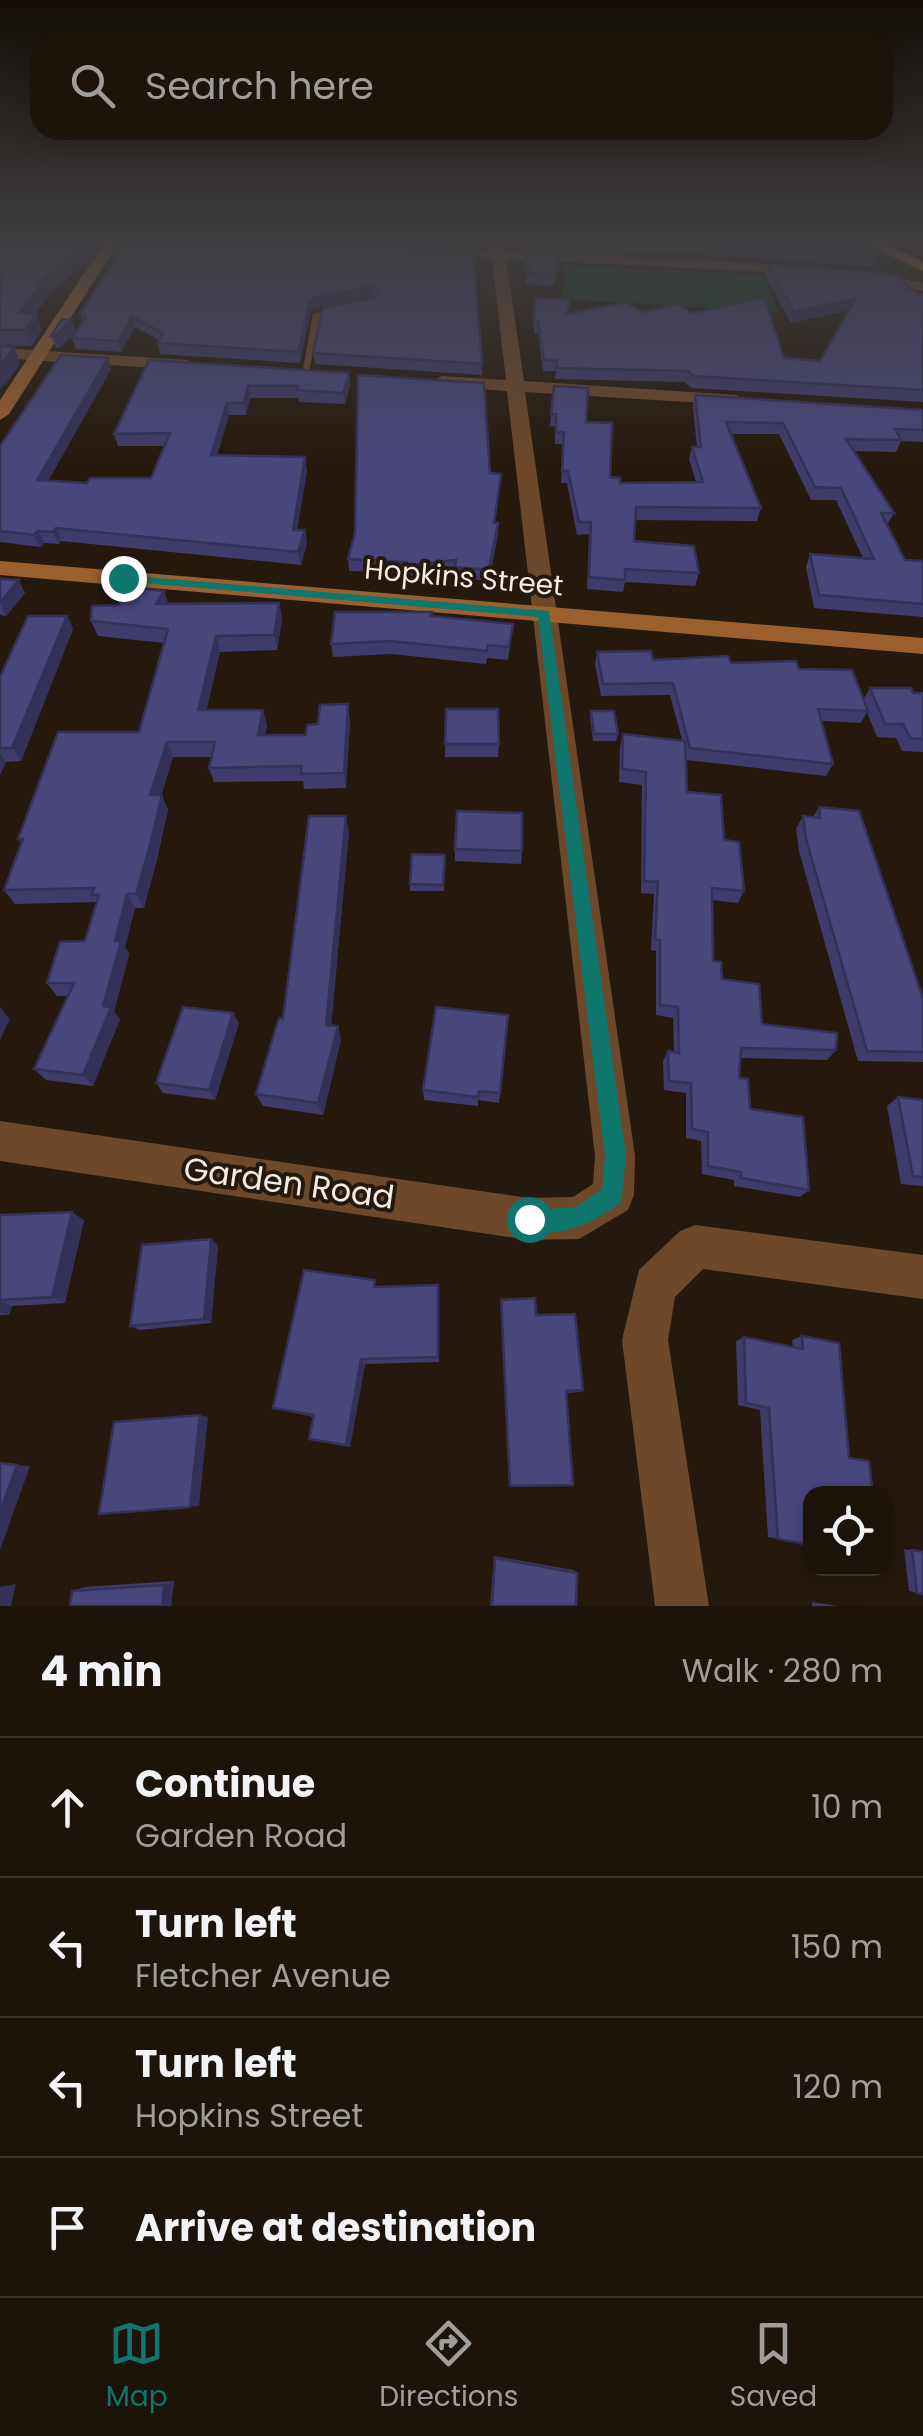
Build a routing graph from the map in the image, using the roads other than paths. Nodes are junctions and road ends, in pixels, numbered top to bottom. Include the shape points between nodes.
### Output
1 (65, 314) edge
2 (317, 314) edge
3 (505, 314) edge
4 (0, 353) edge
5 (38, 356) junction
6 (210, 366) edge
7 (305, 372) edge
8 (420, 380) edge
9 (515, 386) junction
10 (748, 401) edge
11 (0, 414) edge
12 (0, 568) edge
13 (544, 614) junction
14 (923, 646) edge
15 (0, 1141) edge
16 (923, 1278) edge
17 (682, 1606) edge

1 - 5 street
2 - 7 lane
3 - 9 street
4 - 5 street
5 - 6 street
5 - 11 street
8 - 9 street
9 - 10 street
9 - 13 street
12 - 13 street, Hopkins Street
13 - 14 street, Hopkins Street
13 - 15 street, Garden Road via 616,1156 613,1195 579,1218 529,1219
16 - 17 street via 695,1246 655,1286 645,1340

